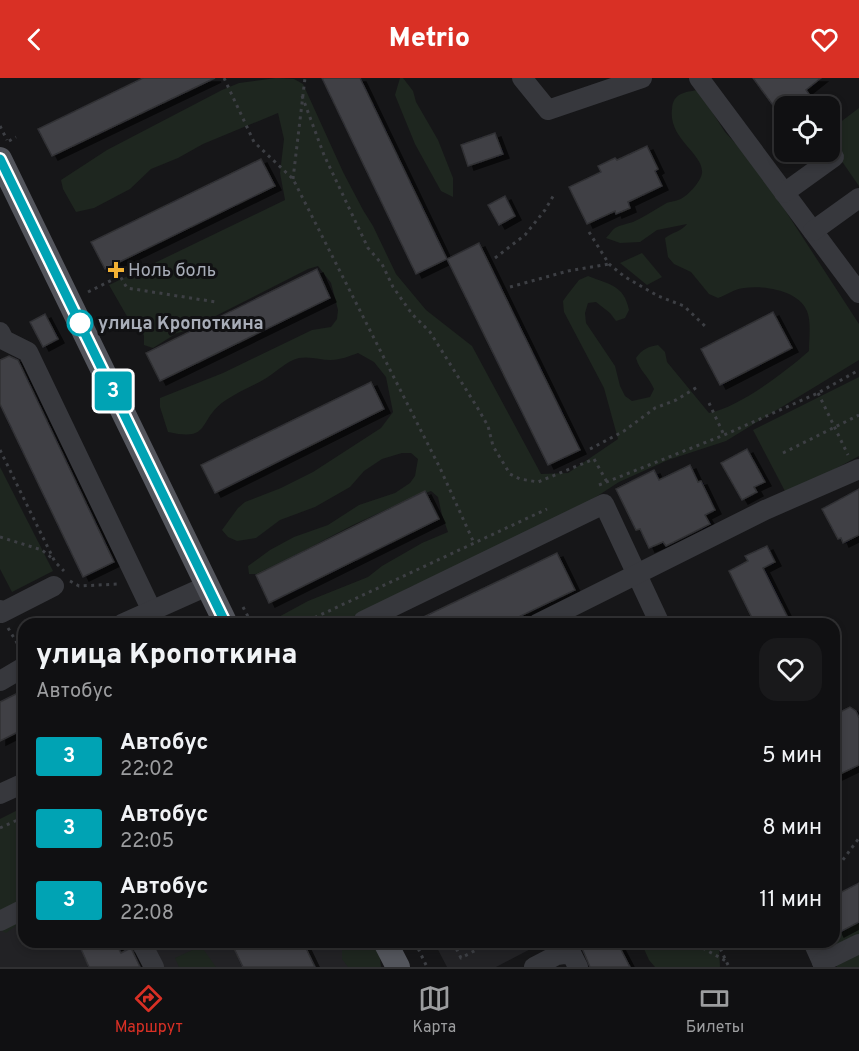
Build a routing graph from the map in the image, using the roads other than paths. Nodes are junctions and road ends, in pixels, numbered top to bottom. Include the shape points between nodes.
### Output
1 (522, 78) edge
2 (642, 78) edge
3 (699, 78) edge
4 (4, 150) edge
5 (827, 162) edge
6 (784, 193) junction
7 (859, 198) edge
8 (813, 231) junction
9 (859, 293) edge
10 (0, 332) edge
11 (857, 470) edge
12 (636, 575) junction
13 (54, 586) dead end
14 (207, 586) junction
15 (1, 611) edge
16 (152, 611) junction
17 (136, 618) edge
18 (223, 618) edge
19 (370, 618) edge
20 (549, 618) edge
21 (657, 618) edge
22 (18, 670) edge
23 (0, 681) edge
24 (18, 786) edge
25 (0, 795) edge
26 (18, 912) edge
27 (0, 921) edge
28 (859, 944) edge
29 (144, 948) edge
30 (388, 948) edge
31 (816, 948) edge
32 (563, 949) edge
33 (823, 964) edge
34 (154, 967) edge
35 (398, 967) edge
36 (534, 967) edge
37 (578, 967) edge

1 - 2 street via 548,110
3 - 6 street
4 - 14 main road
5 - 6 street
6 - 8 street
7 - 8 street
8 - 9 street
10 - 16 street via 4,340 28,352
11 - 12 street via 765,510
12 - 19 street via 603,504
12 - 20 street
12 - 21 street
13 - 15 street
14 - 16 street
14 - 18 main road
16 - 17 street
22 - 23 street
24 - 25 street
26 - 27 street
28 - 33 street
29 - 34 street
30 - 35 main road
31 - 33 street
32 - 36 street
32 - 37 street via 571,953

